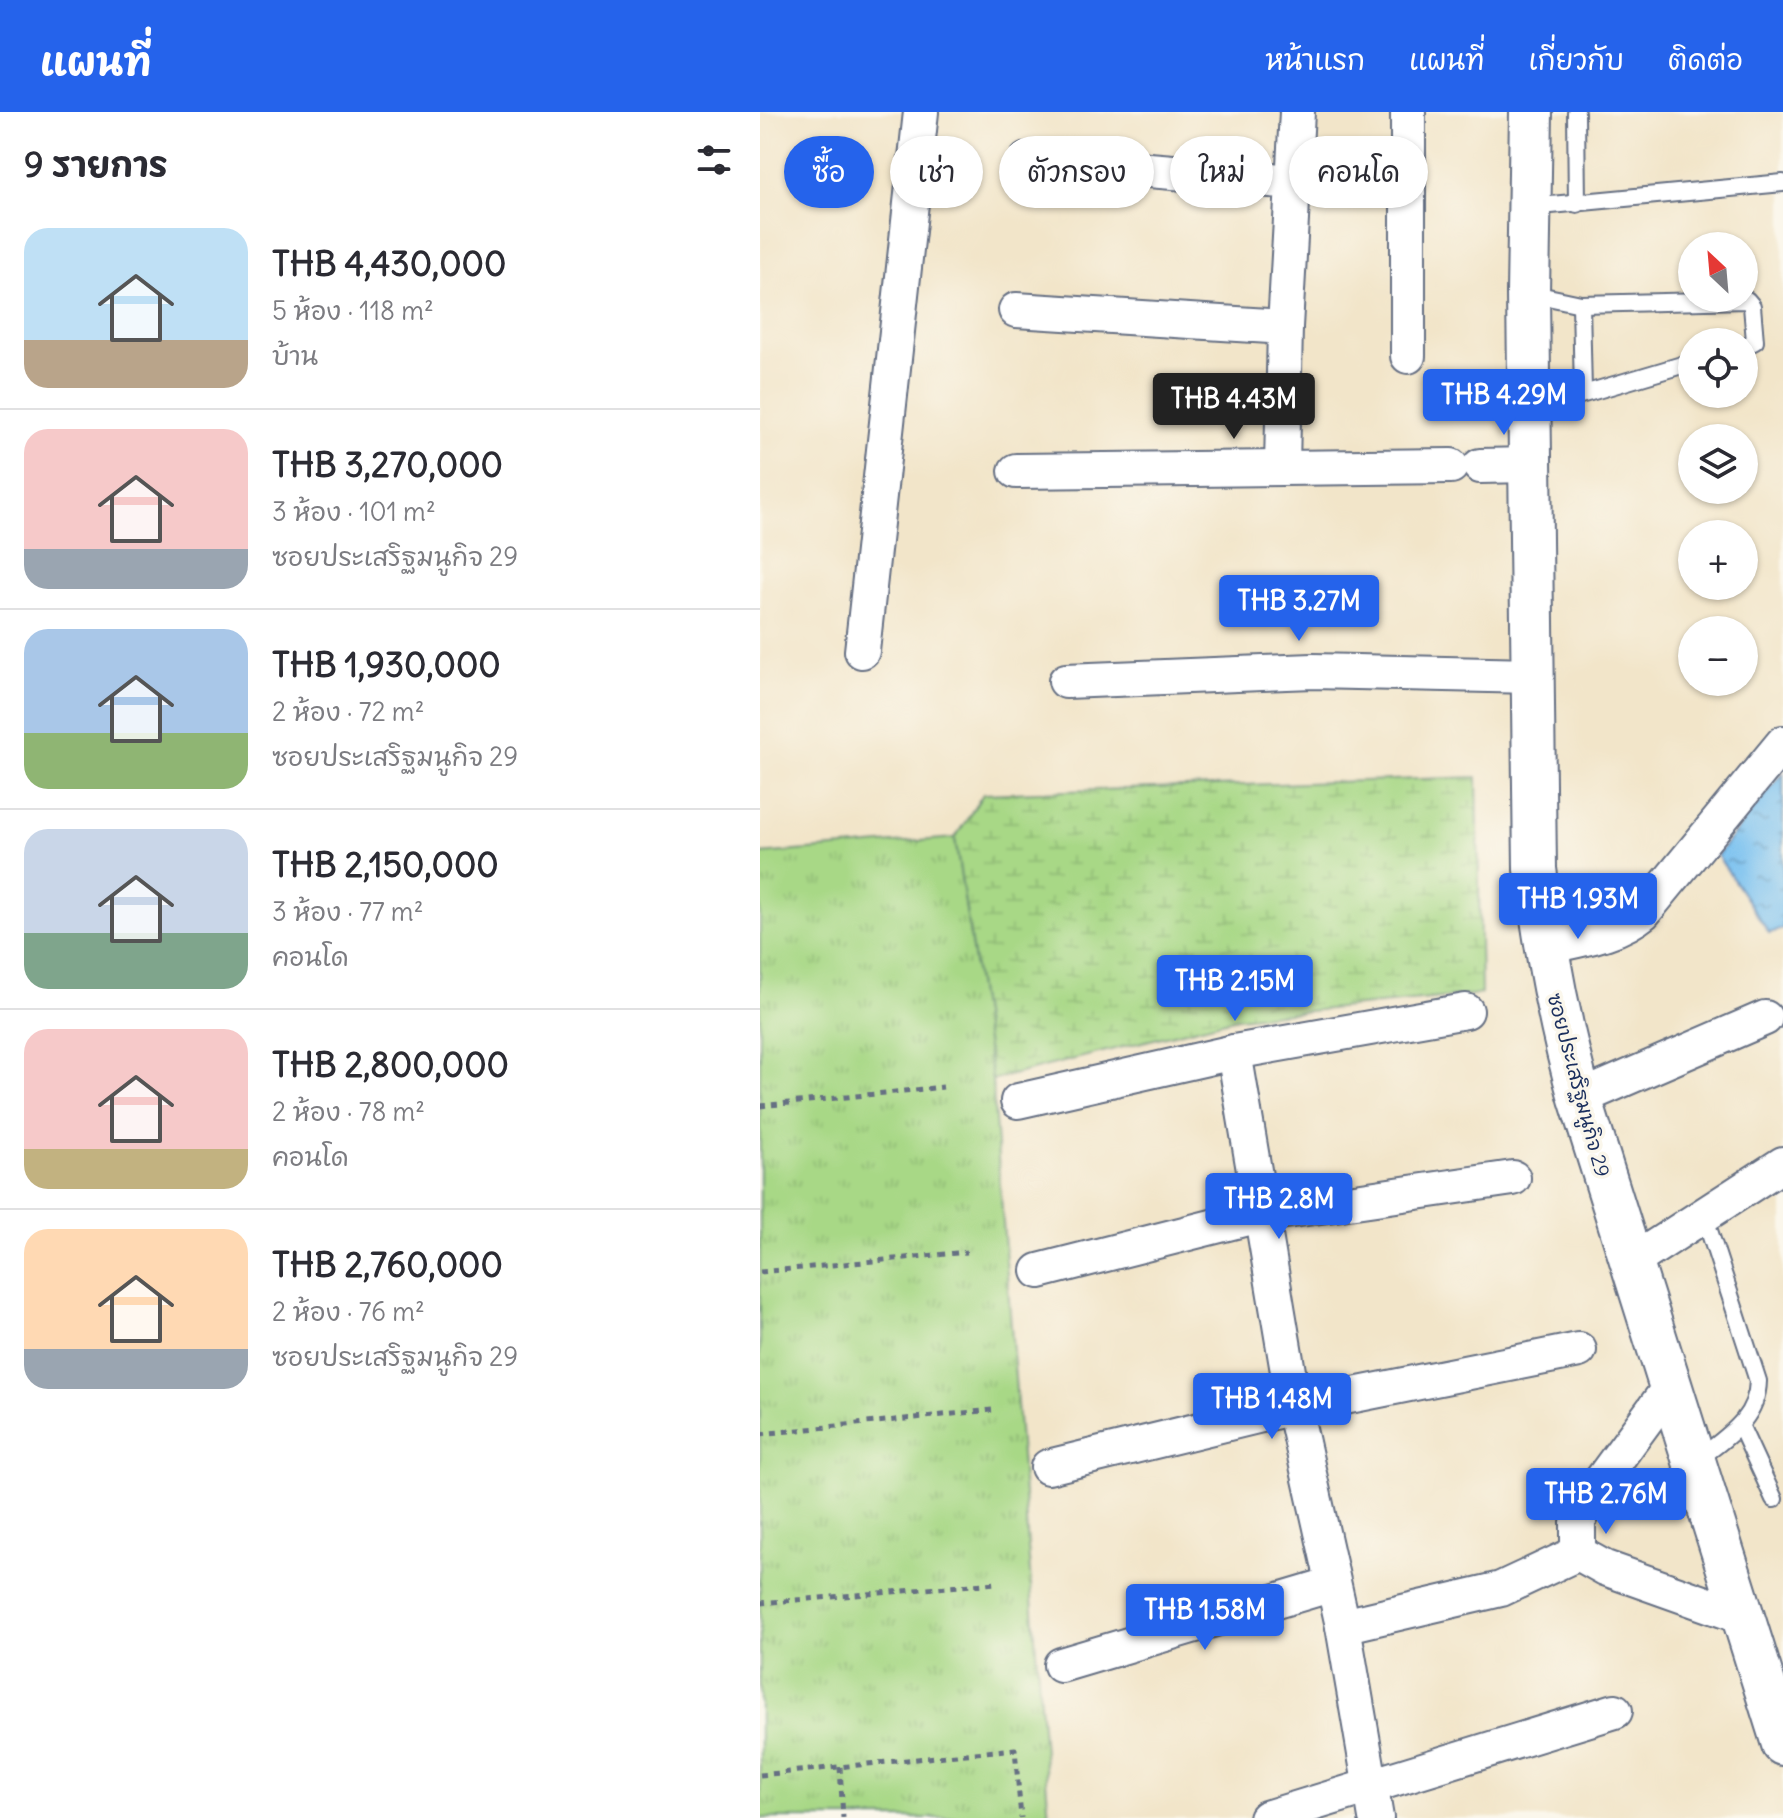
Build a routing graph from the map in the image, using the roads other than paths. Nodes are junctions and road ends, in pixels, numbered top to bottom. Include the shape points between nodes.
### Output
1 (921, 112) edge
2 (1297, 112) edge
3 (1408, 112) edge
4 (1531, 112) edge
5 (1576, 112) edge
6 (1296, 136) edge
7 (1154, 170) edge
8 (1289, 182) edge
9 (1783, 183) edge
10 (1577, 204) junction
11 (1530, 207) junction
12 (1293, 208) edge
13 (1528, 293) junction
14 (1581, 304) junction
15 (1016, 310) dead end
16 (1285, 327) junction
17 (1754, 328) edge
18 (1408, 356) dead end
19 (1678, 366) edge
20 (1583, 392) junction
21 (1530, 410) junction
22 (1529, 465) junction
23 (1282, 466) junction
24 (1016, 471) dead end
25 (862, 651) dead end
26 (1533, 676) junction
27 (1066, 681) dead end
28 (1783, 743) edge
29 (1545, 947) junction
30 (1466, 1011) dead end
31 (1765, 1018) dead end
32 (1234, 1052) junction
33 (1580, 1098) junction
34 (1018, 1101) dead end
35 (1783, 1164) edge
36 (1513, 1178) dead end
37 (1259, 1215) junction
38 (1704, 1215) junction
39 (1630, 1263) junction
40 (1039, 1271) dead end
41 (1579, 1350) dead end
42 (1670, 1387) junction
43 (1294, 1407) junction
44 (1740, 1425) junction
45 (1694, 1462) junction
46 (1048, 1467) dead end
47 (1774, 1499) dead end
48 (1578, 1553) junction
49 (1333, 1584) junction
50 (1743, 1617) junction
51 (1343, 1626) junction
52 (1061, 1665) dead end
53 (1773, 1677) edge
54 (1615, 1711) dead end
55 (1783, 1744) edge
56 (1369, 1784) junction
57 (1266, 1818) edge
58 (1376, 1818) edge

1 - 25 street
2 - 6 street
3 - 18 street
4 - 11 street, ซอยประเสริฐมนูกิจ 29
5 - 10 lane
7 - 8 street
9 - 10 lane
10 - 11 lane
11 - 13 street, ซอยประเสริฐมนูกิจ 29
12 - 16 street
13 - 14 lane
13 - 21 street, ซอยประเสริฐมนูกิจ 29
14 - 17 lane via 1747,300
14 - 20 lane
15 - 16 street
16 - 23 street
19 - 20 lane
20 - 21 lane
21 - 22 street, ซอยประเสริฐมนูกิจ 29
22 - 23 street
22 - 26 street, ซอยประเสริฐมนูกิจ 29
23 - 24 street
26 - 27 street via 1313,671
26 - 29 street, ซอยประเสริฐมนูกิจ 29 via 1535,869
28 - 29 street via 1629,925
29 - 33 street, ซอยประเสริฐมนูกิจ 29
30 - 32 street
31 - 33 street
32 - 34 street
32 - 37 street
33 - 39 street, ซอยประเสริฐมนูกิจ 29
35 - 38 street
36 - 37 street
37 - 40 street
37 - 43 street
38 - 39 street
38 - 44 lane via 1758,1381 1757,1401
39 - 42 street, ซอยประเสริฐมนูกิจ 29
41 - 43 street
42 - 45 street, ซอยประเสริฐมนูกิจ 29
42 - 48 street via 1595,1489 1578,1522
43 - 46 street
43 - 49 street
44 - 45 lane
44 - 47 lane
45 - 50 street, ซอยประเสริฐมนูกิจ 29
48 - 50 street via 1605,1568
48 - 51 street via 1501,1589
49 - 51 street
49 - 52 street
50 - 53 street, ซอยประเสริฐมนูกิจ 29
51 - 56 street
53 - 55 street, ซอยประเสริฐมนูกิจ 29
54 - 56 street
56 - 57 street
56 - 58 street

